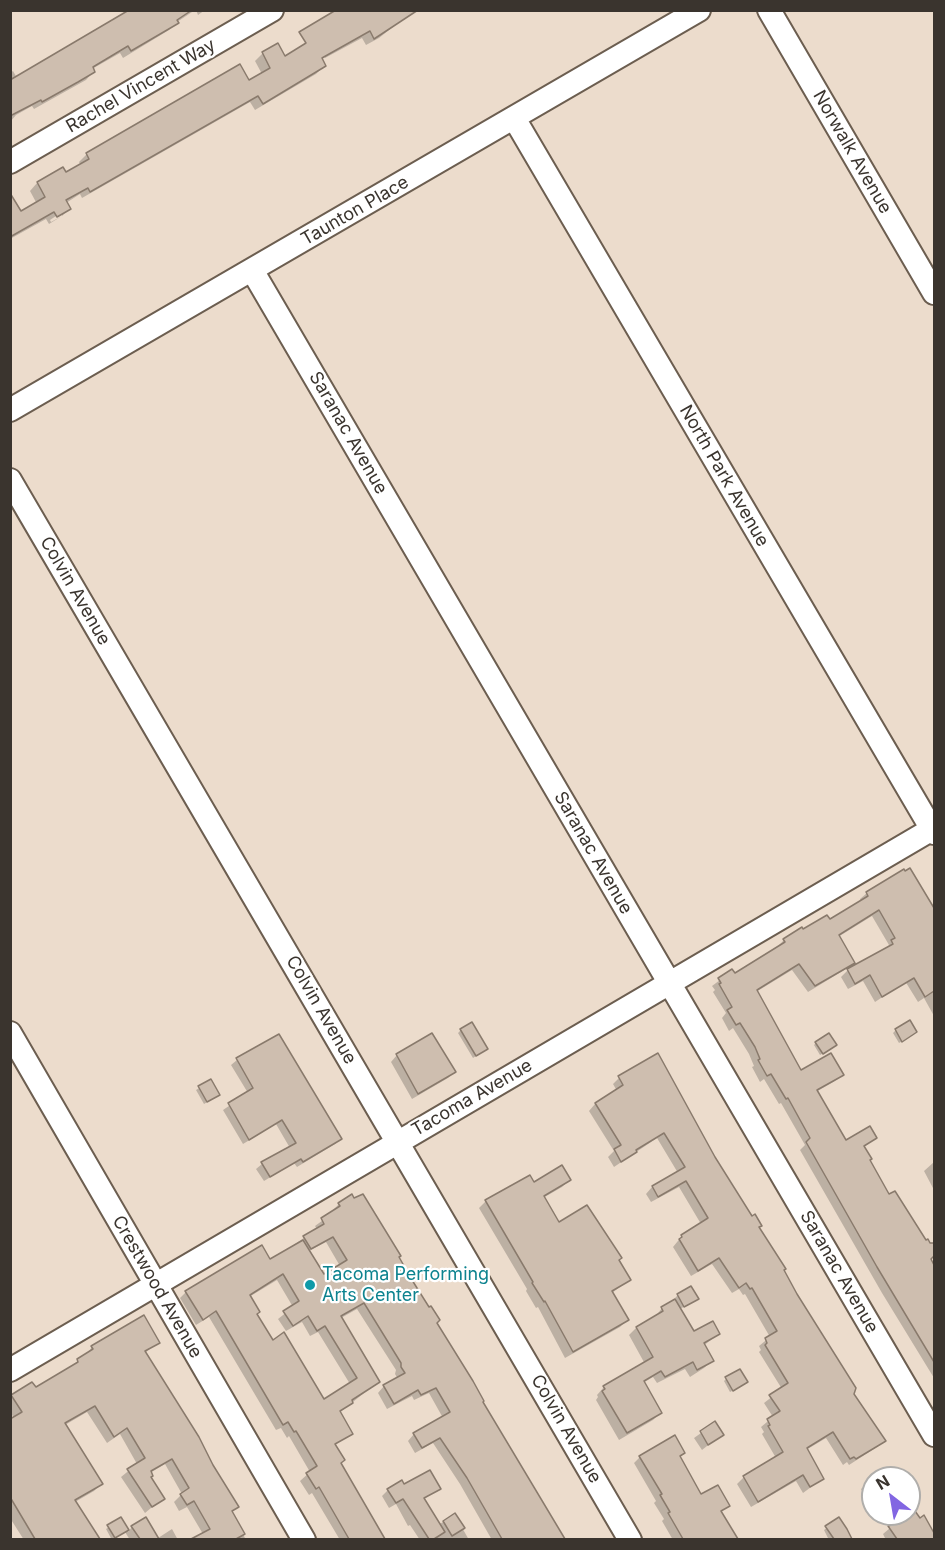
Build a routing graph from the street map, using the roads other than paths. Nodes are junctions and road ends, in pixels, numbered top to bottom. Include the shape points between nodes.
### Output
1 (272, 10) edge
2 (699, 10) edge
3 (770, 10) edge
4 (514, 118) junction
5 (10, 162) edge
6 (252, 270) junction
7 (934, 293) edge
8 (10, 410) edge
9 (10, 480) edge
10 (934, 830) edge
11 (670, 983) junction
12 (10, 1033) edge
13 (398, 1142) junction
14 (156, 1284) junction
15 (10, 1370) edge
16 (934, 1435) edge
17 (304, 1539) edge
18 (630, 1539) edge

1 - 5 street, Rachel Vincent Way
2 - 4 street, Taunton Place
3 - 7 street, Norwalk Avenue
4 - 6 street, Taunton Place
4 - 10 street, North Park Avenue
6 - 8 street, Taunton Place
6 - 11 street, Saranac Avenue
9 - 13 street, Colvin Avenue
10 - 11 street, Tacoma Avenue
11 - 13 street, Tacoma Avenue
11 - 16 street, Saranac Avenue
12 - 14 street, Crestwood Avenue
13 - 14 street, Tacoma Avenue
13 - 18 street, Colvin Avenue
14 - 15 street, Tacoma Avenue
14 - 17 street, Crestwood Avenue

